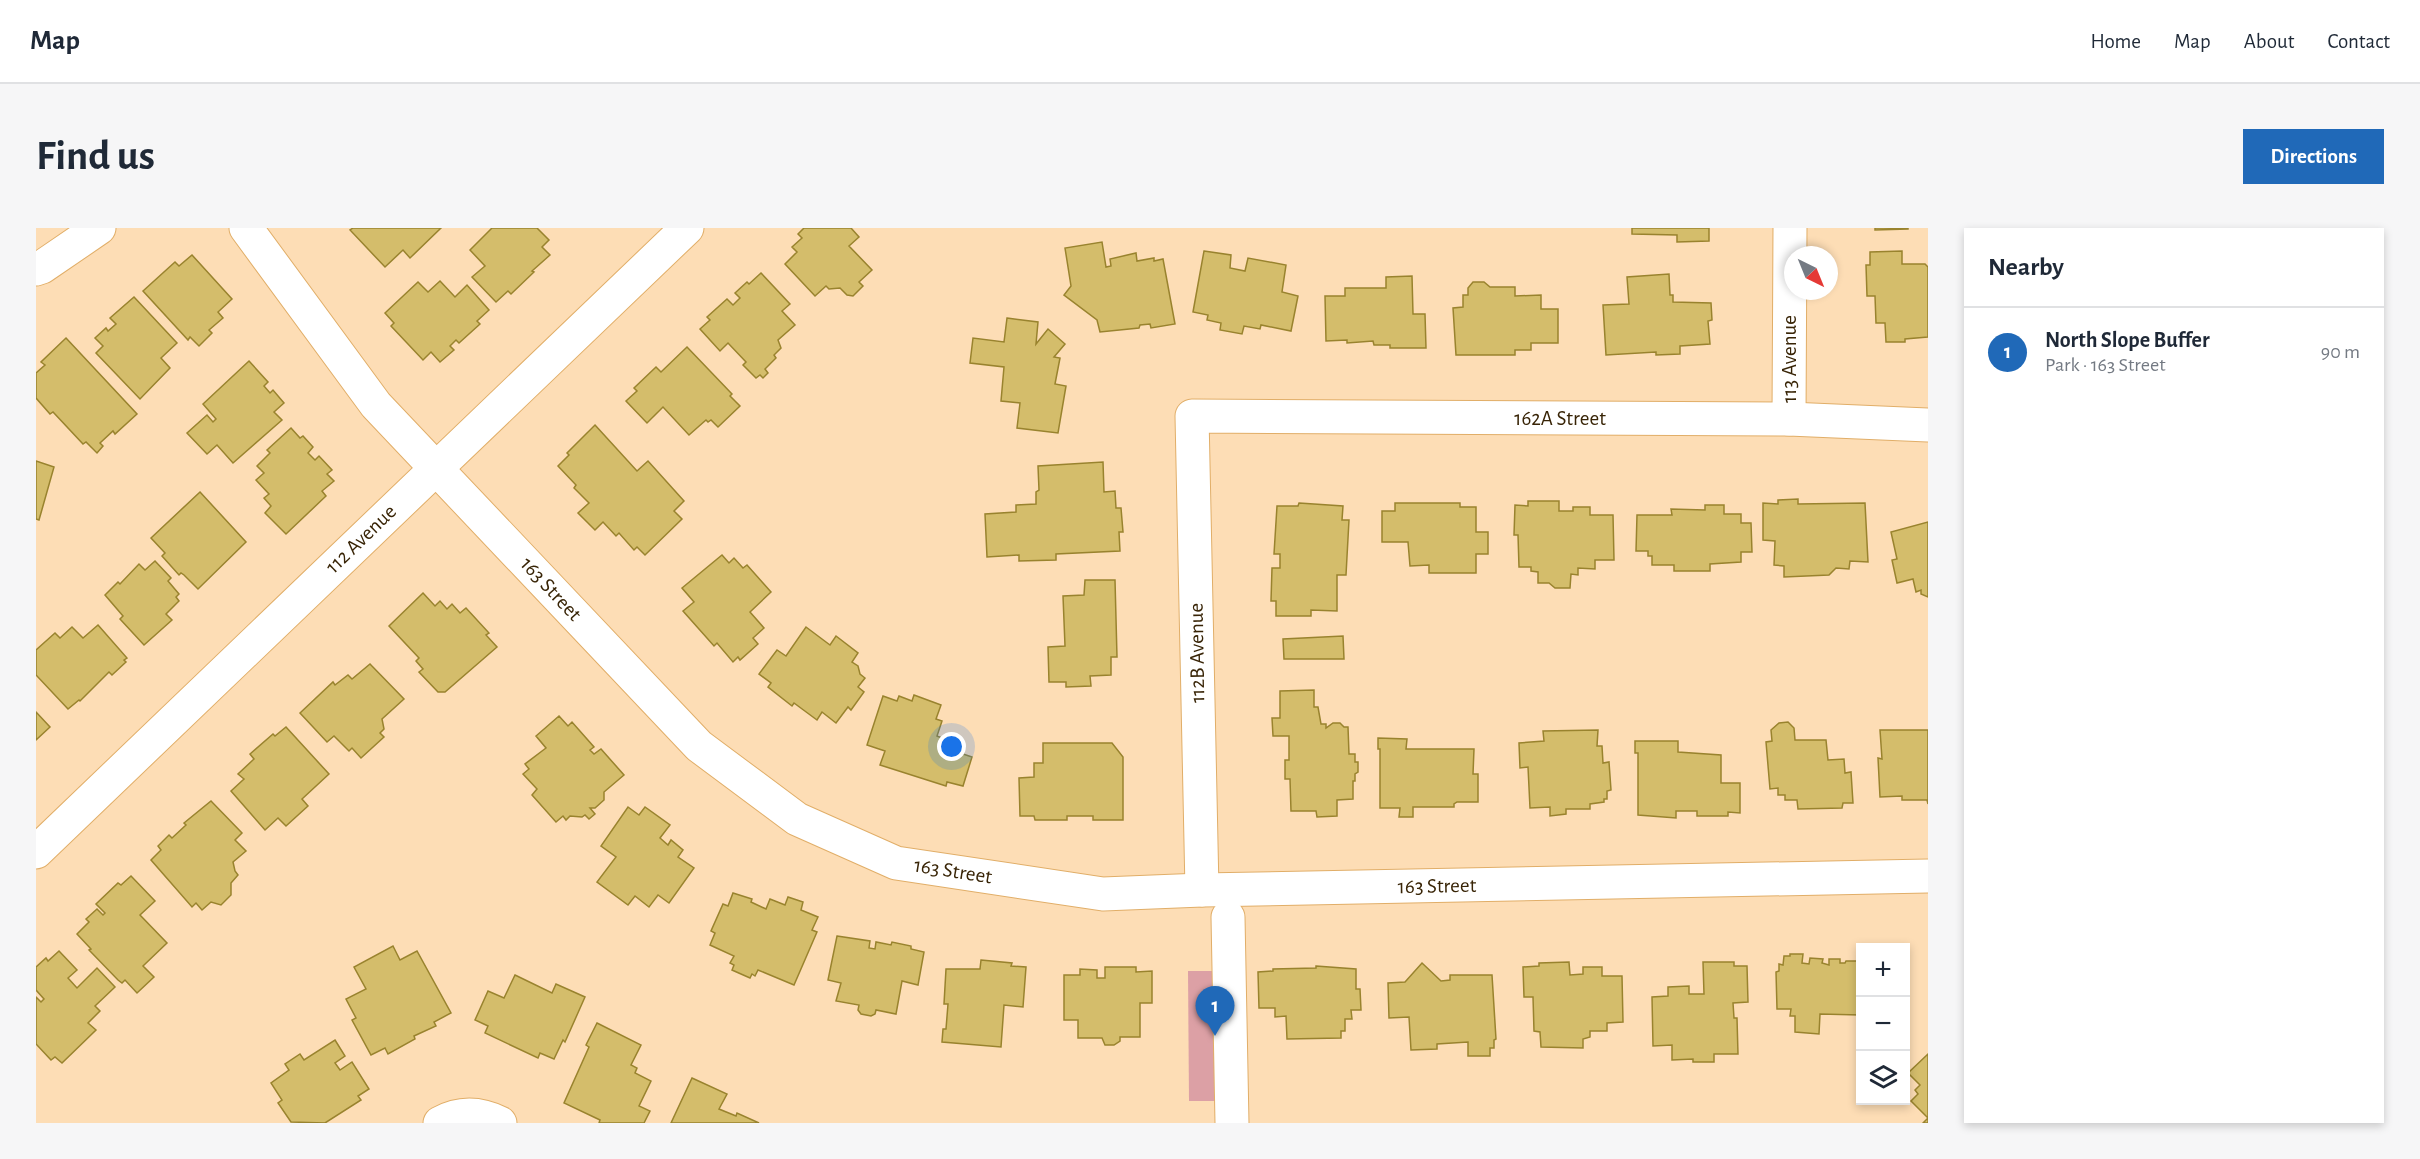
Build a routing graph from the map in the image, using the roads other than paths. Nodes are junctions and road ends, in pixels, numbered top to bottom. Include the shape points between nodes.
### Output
1 (99, 228) edge
2 (246, 228) edge
3 (687, 228) edge
4 (1790, 228) edge
5 (36, 269) edge
6 (1192, 416) joint
7 (1789, 419) junction
8 (1928, 425) edge
9 (436, 467) junction
10 (36, 852) edge
11 (1928, 876) edge
12 (1202, 890) junction
13 (1227, 916) dead end
14 (440, 1123) edge
15 (500, 1123) edge
16 (1232, 1123) edge

1 - 5 street
2 - 9 street, 163 Street via 376,405
3 - 9 street, 112 Avenue
4 - 7 street, 113 Avenue
6 - 7 street, 162A Street
6 - 12 street, 112B Avenue
7 - 8 street, 162A Street
9 - 10 street, 112 Avenue
9 - 12 street, 163 Street via 699,746 797,819 896,863 1103,894
11 - 12 street, 163 Street
13 - 16 street
14 - 15 street via 464,1115 484,1115

